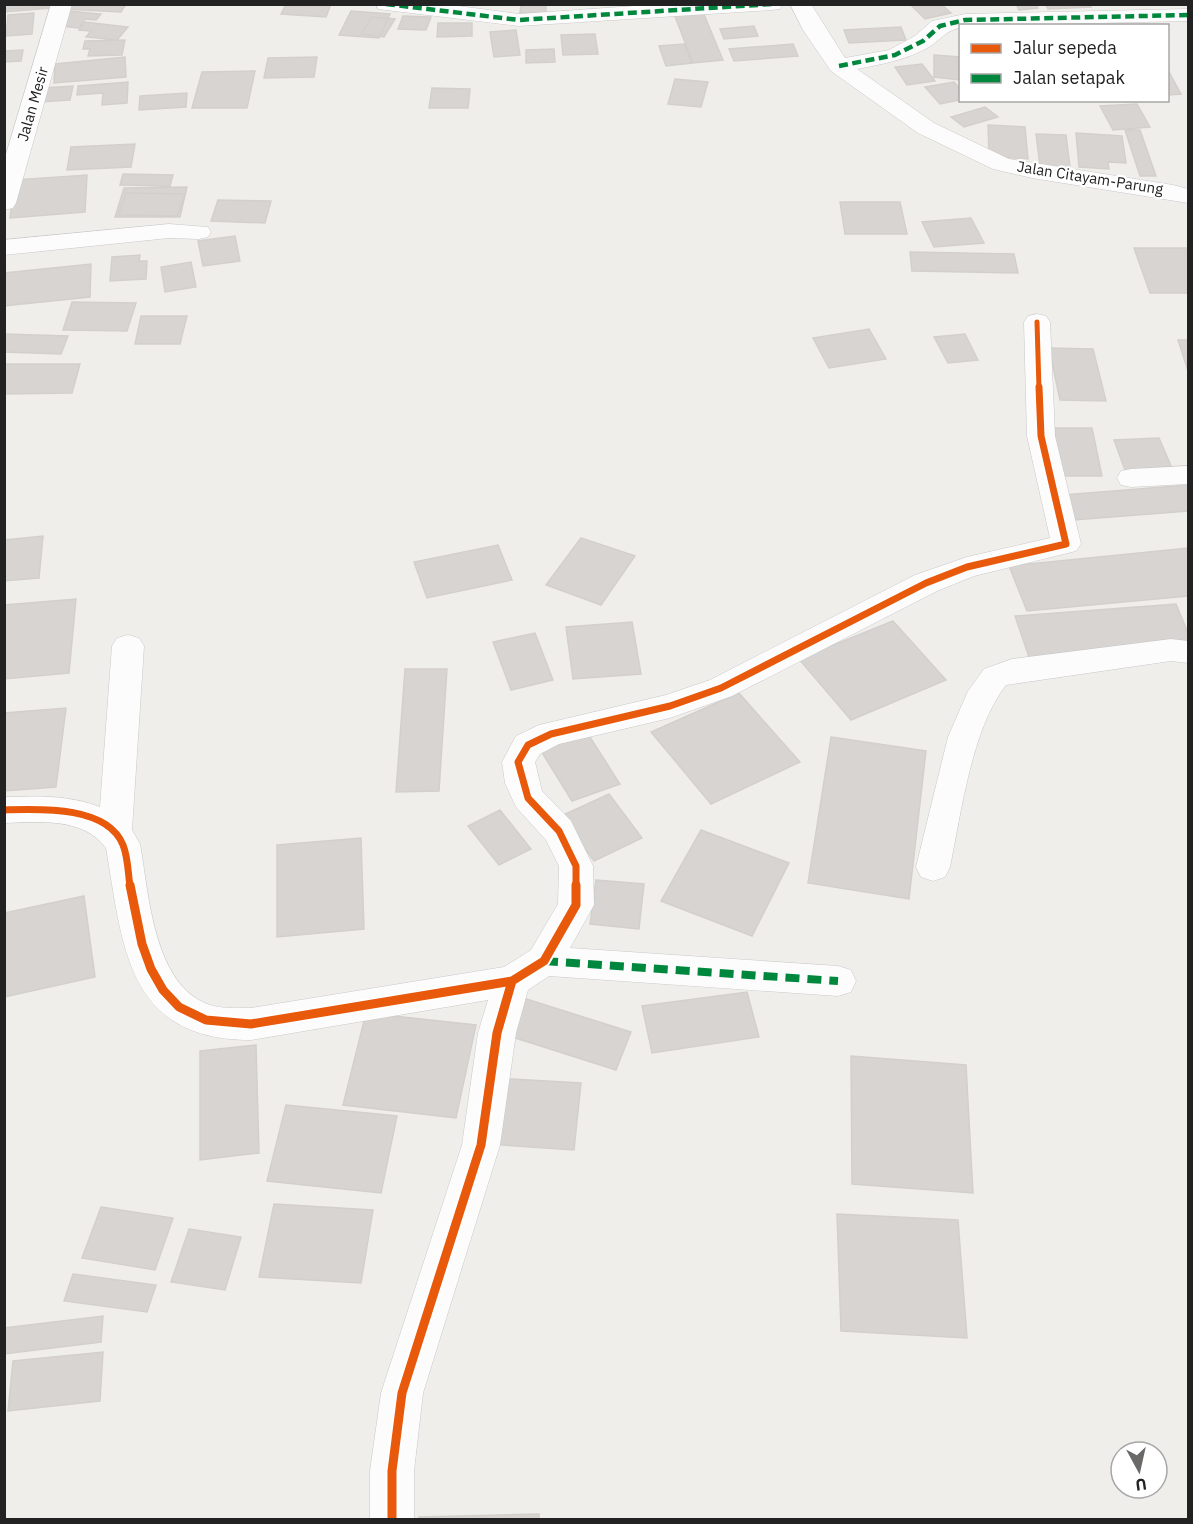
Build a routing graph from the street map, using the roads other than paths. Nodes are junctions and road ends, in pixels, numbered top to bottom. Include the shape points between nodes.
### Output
1 (63, 4) edge
2 (386, 4) edge
3 (772, 4) edge
4 (800, 4) edge
5 (1188, 15) edge
6 (839, 66) junction
7 (1188, 196) edge
8 (4, 203) edge
9 (199, 232) dead end
10 (4, 248) edge
11 (1037, 322) dead end
12 (1188, 475) edge
13 (1131, 478) dead end
14 (128, 646) dead end
15 (1188, 652) edge
16 (4, 810) edge
17 (116, 831) junction
18 (933, 867) dead end
19 (544, 961) junction
20 (512, 981) junction
21 (838, 981) dead end
22 (392, 1520) edge

1 - 8 street, Jalan Mesir
2 - 3 street via 519,20
4 - 6 street, Jalan Citayam-Parung
5 - 6 street via 965,20 940,26 923,41 895,56
6 - 7 street, Jalan Citayam-Parung via 926,128 1001,164
9 - 10 street via 169,231
11 - 19 street via 1041,436 1066,544 967,567 926,583 721,688 670,706 551,734 528,744 518,762 522,783 528,798 559,831 576,866 576,905
12 - 13 street
14 - 17 street
15 - 18 street via 1171,650 996,676 984,689 957,760
16 - 17 street via 78,813 100,820
17 - 20 street via 123,844 144,952 154,979 168,998 199,1018 260,1023
19 - 20 street
19 - 21 street
20 - 22 street via 497,1033 481,1145 402,1393 392,1471

